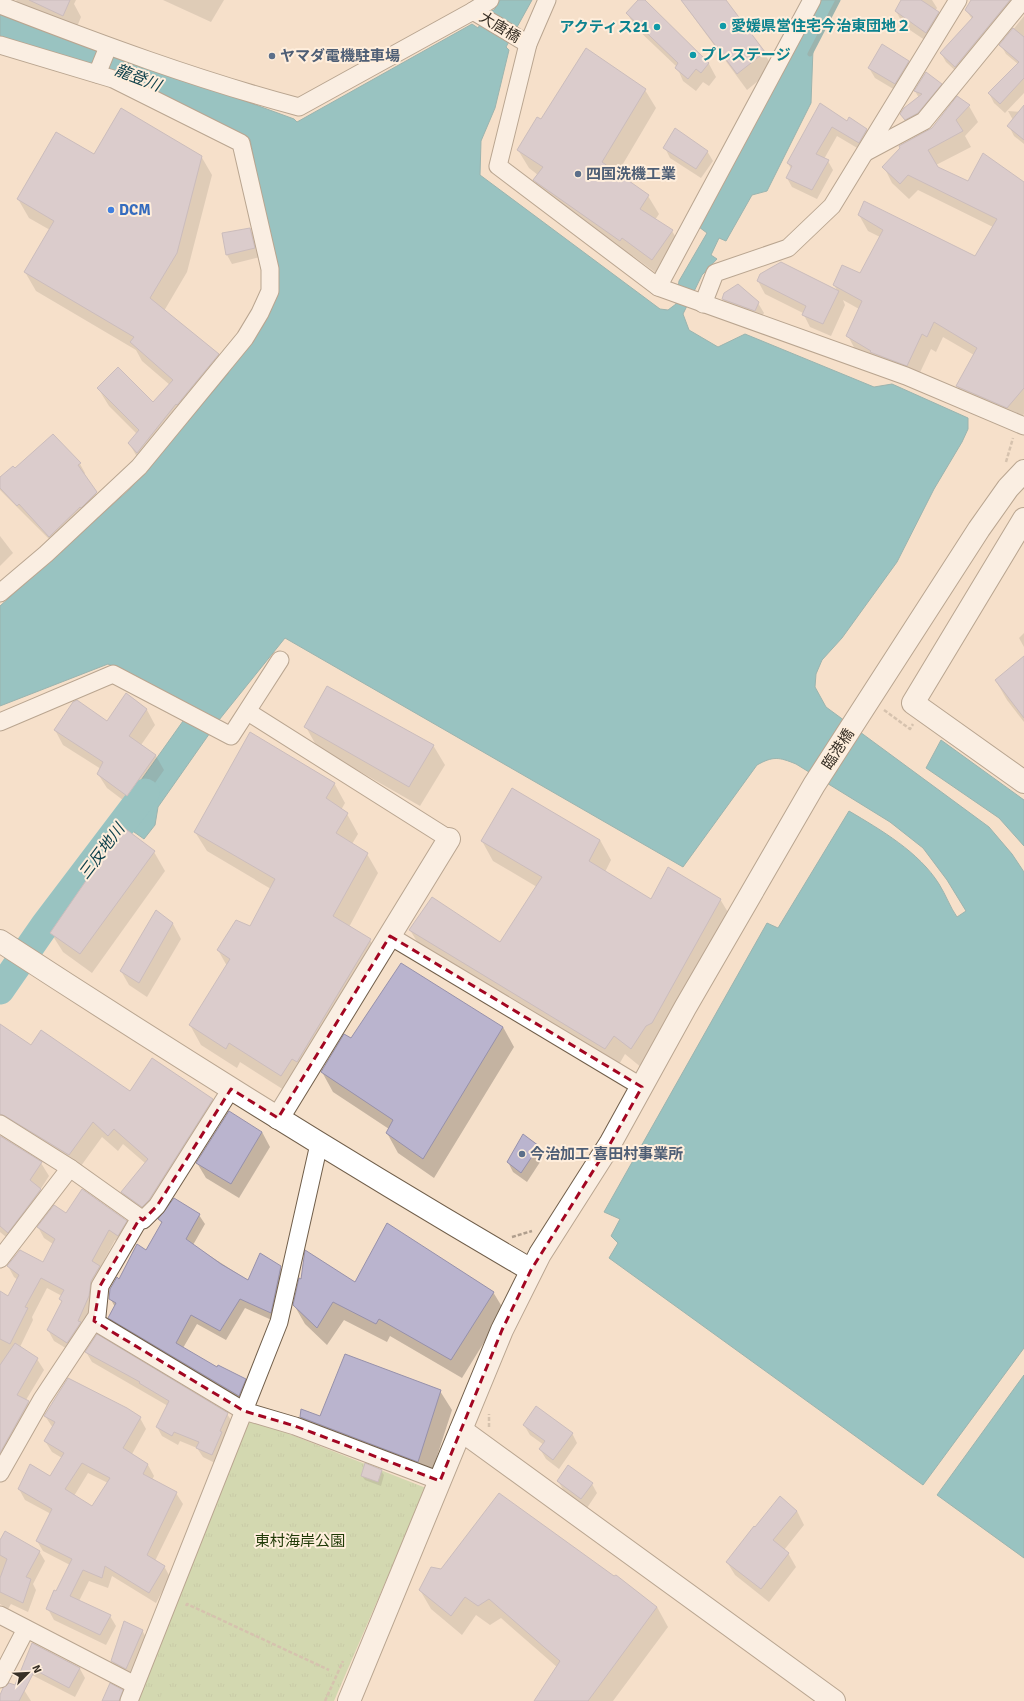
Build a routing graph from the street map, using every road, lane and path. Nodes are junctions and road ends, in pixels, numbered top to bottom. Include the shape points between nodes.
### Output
1 (490, 0) edge
2 (547, 0) edge
3 (812, 0) edge
4 (958, 0) edge
5 (1023, 0) edge
6 (0, 5) edge
7 (473, 11) junction
8 (527, 44) junction
9 (0, 45) edge
10 (108, 47) junction
11 (97, 74) junction
12 (864, 154) junction
13 (658, 287) junction
14 (703, 304) junction
15 (1023, 422) edge
16 (1024, 471) edge
17 (1024, 519) edge
18 (0, 593) edge
19 (280, 660) dead end
20 (248, 712) junction
21 (0, 722) edge
22 (1024, 782) edge
23 (449, 839) joint
24 (390, 936) junction
25 (0, 941) edge
26 (642, 1087) junction
27 (231, 1089) junction
28 (278, 1118) junction
29 (0, 1124) edge
30 (320, 1144) junction
31 (70, 1168) junction
32 (140, 1218) junction
33 (0, 1259) edge
34 (531, 1270) junction
35 (94, 1321) junction
36 (244, 1411) junction
37 (461, 1430) junction
38 (0, 1473) edge
39 (440, 1481) junction
40 (184, 1611) dead end
41 (0, 1615) edge
42 (26, 1629) junction
43 (329, 1670) dead end
44 (0, 1679) edge
45 (135, 1685) junction
46 (129, 1701) edge
47 (349, 1701) edge
48 (834, 1701) edge

1 - 7 street
2 - 8 street
3 - 13 street
4 - 12 street
5 - 12 street via 924,121
6 - 10 street
7 - 8 street, 大唐橋
7 - 10 street via 299,107 230,88
8 - 13 street via 498,166
9 - 11 street
10 - 11 street
11 - 18 street via 113,79 241,143 270,269 270,291 245,338 139,467
12 - 14 street via 832,206 788,248 715,273
13 - 14 street
14 - 15 street via 906,376
16 - 26 street, 臨港橋 via 1008,488 979,529 814,785
17 - 22 street via 913,703
19 - 20 street
20 - 21 street via 231,736 113,674
20 - 23 street
23 - 24 street
24 - 26 street
24 - 28 street
25 - 27 street
26 - 34 street, 臨港橋 via 610,1144
27 - 28 street
27 - 32 street via 157,1206 143,1220
28 - 30 street
29 - 31 street
30 - 34 street
30 - 36 street via 279,1322
31 - 32 street
31 - 33 street
32 - 35 street via 100,1286 97,1316
34 - 37 street, 臨港橋 via 502,1330
35 - 36 street
35 - 38 street via 42,1399
36 - 39 street via 295,1426
36 - 45 street
37 - 39 street, 臨港橋
37 - 48 street
39 - 47 street, 臨港橋
40 - 43 path via 187,1604
41 - 42 street
42 - 44 street
42 - 45 street
45 - 46 street

